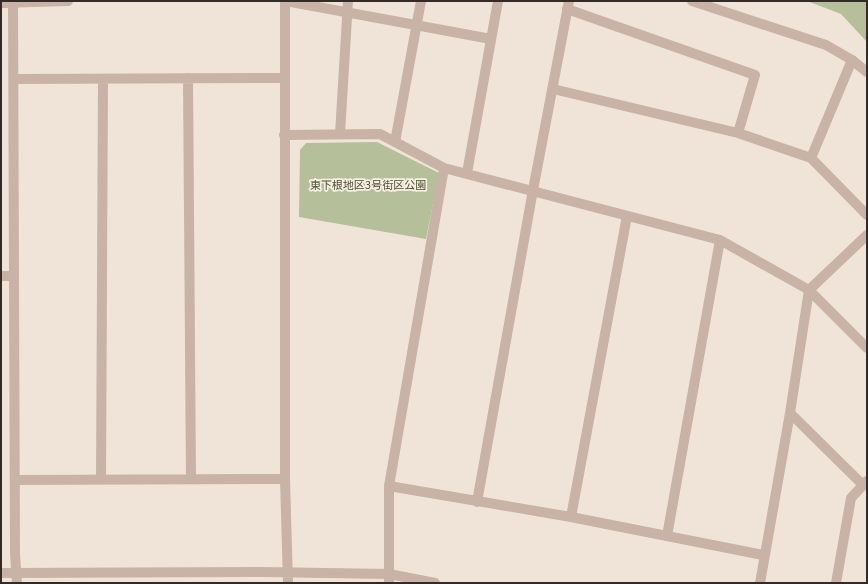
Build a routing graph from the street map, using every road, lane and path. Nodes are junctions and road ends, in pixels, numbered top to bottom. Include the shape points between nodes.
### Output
1 (68, 1) edge
2 (285, 1) edge
3 (421, 1) edge
4 (498, 1) edge
5 (692, 1) edge
6 (1, 3) edge
7 (13, 3) junction
8 (568, 5) edge
9 (347, 6) edge
10 (417, 25) junction
11 (492, 39) junction
12 (852, 60) junction
13 (867, 72) edge
14 (188, 78) junction
15 (285, 78) junction
16 (14, 79) junction
17 (103, 79) junction
18 (553, 89) junction
19 (738, 133) junction
20 (340, 134) junction
21 (284, 135) junction
22 (395, 142) junction
23 (811, 158) junction
24 (444, 168) junction
25 (467, 174) junction
26 (532, 190) junction
27 (867, 215) edge
28 (628, 216) junction
29 (867, 235) edge
30 (720, 240) junction
31 (1, 276) edge
32 (14, 276) junction
33 (809, 290) junction
34 (867, 348) edge
35 (790, 413) junction
36 (285, 479) junction
37 (15, 480) junction
38 (101, 480) junction
39 (191, 480) junction
40 (865, 483) edge
41 (390, 486) junction
42 (477, 502) junction
43 (571, 518) junction
44 (667, 536) junction
45 (764, 555) junction
46 (1, 573) edge
47 (17, 578) edge
48 (287, 578) edge
49 (389, 579) edge
50 (435, 583) edge
51 (760, 583) edge
52 (836, 583) edge

1 - 7 street
2 - 9 street
2 - 15 street
3 - 10 street
4 - 11 street
5 - 12 street via 826,45
6 - 7 street
7 - 16 street
8 - 18 street
8 - 19 street via 755,75
9 - 10 street
9 - 20 street
10 - 11 street
10 - 22 street
11 - 25 street
12 - 13 street
12 - 23 street
14 - 15 street
14 - 17 street
14 - 39 street
15 - 21 street
16 - 17 street
16 - 32 street
17 - 38 street
18 - 19 street
18 - 26 street
19 - 23 street
20 - 21 street
20 - 22 street via 380,134
21 - 36 street
22 - 24 street
23 - 27 street
24 - 25 street
24 - 41 street
25 - 26 street
26 - 28 street
26 - 42 street
28 - 30 street
28 - 43 street
29 - 33 street
30 - 33 street
30 - 44 street
31 - 32 street
32 - 37 street
33 - 34 street
33 - 35 street
35 - 40 street
35 - 45 street
36 - 39 street
36 - 48 street
37 - 38 street
37 - 47 street
38 - 39 street
40 - 52 street via 851,498
41 - 42 street
41 - 49 street
42 - 43 street
43 - 44 street
44 - 45 street
45 - 51 street
46 - 47 street
47 - 48 street
48 - 49 street
49 - 50 street

